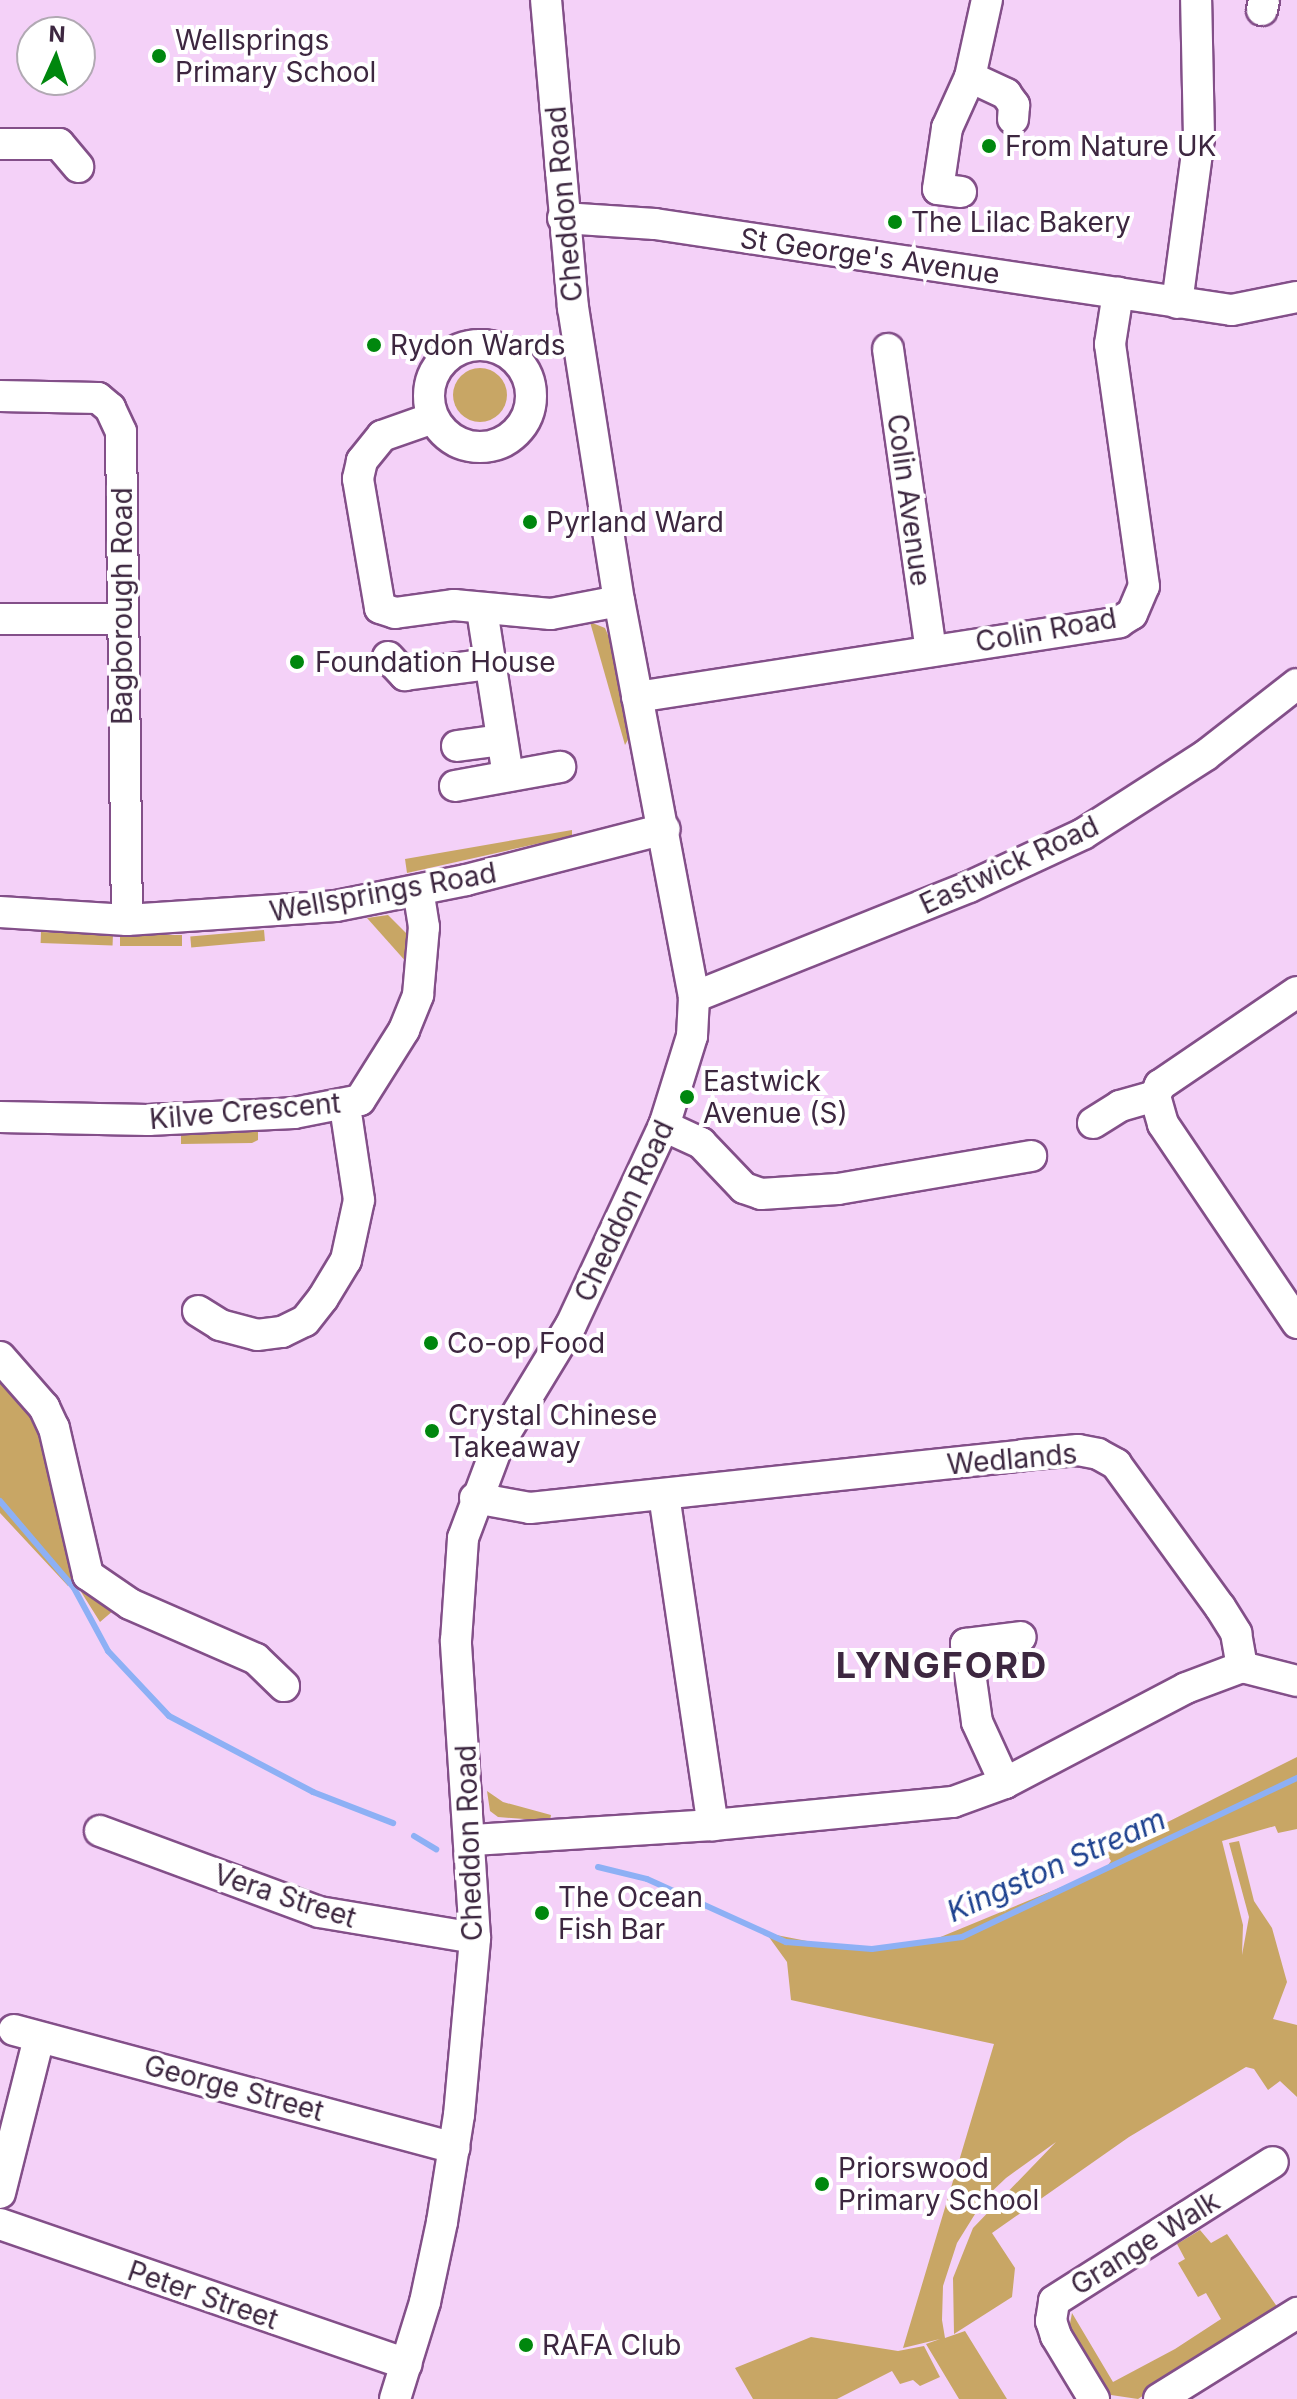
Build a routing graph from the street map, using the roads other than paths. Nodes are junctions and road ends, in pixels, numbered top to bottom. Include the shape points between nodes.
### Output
1 (546, 0) edge
2 (987, 0) edge
3 (1196, 0) edge
4 (970, 77) junction
5 (1013, 119) dead end
6 (0, 144) edge
7 (78, 167) dead end
8 (950, 191) dead end
9 (563, 218) junction
10 (1118, 293) junction
11 (1297, 297) edge
12 (1177, 303) junction
13 (888, 349) dead end
14 (0, 396) edge
15 (433, 418) dead end
16 (619, 601) junction
17 (482, 610) junction
18 (0, 619) edge
19 (121, 619) junction
20 (931, 651) junction
21 (388, 657) dead end
22 (488, 664) junction
23 (1297, 684) edge
24 (637, 697) junction
25 (501, 740) junction
26 (457, 746) dead end
27 (560, 767) dead end
28 (508, 776) junction
29 (455, 786) dead end
30 (665, 829) junction
31 (418, 891) junction
32 (0, 912) edge
33 (127, 920) junction
34 (1297, 992) edge
35 (694, 997) junction
36 (1155, 1096) junction
37 (345, 1106) junction
38 (0, 1117) edge
39 (1093, 1123) dead end
40 (664, 1126) junction
41 (1031, 1156) dead end
42 (1297, 1323) edge
43 (209, 1328) dead end
44 (0, 1357) edge
45 (664, 1495) junction
46 (475, 1498) junction
47 (1021, 1637) dead end
48 (1242, 1667) junction
49 (1297, 1681) edge
50 (284, 1686) dead end
51 (1005, 1783) junction
52 (713, 1825) junction
53 (100, 1831) dead end
54 (473, 1840) junction
55 (475, 1938) junction
56 (454, 2148) junction
57 (1252, 2166) dead end
58 (0, 2193) edge
59 (0, 2224) edge
60 (1297, 2313) edge
61 (407, 2364) junction
62 (395, 2399) edge
63 (1094, 2399) edge
64 (1159, 2399) edge

1 - 9 street, Cheddon Road
2 - 4 street
3 - 12 street via 1199,138
4 - 5 street via 1006,94 1014,105
4 - 8 street via 947,128
6 - 7 street via 59,144
9 - 10 street, St George's Avenue via 655,224
9 - 16 street, Cheddon Road
10 - 12 street, St George's Avenue
10 - 20 street, Colin Road via 1110,344 1144,586 1141,602 1119,622
11 - 12 street, St George's Avenue via 1232,310
13 - 20 street, Colin Avenue
14 - 19 street, Bagborough Road via 98,398 117,418
15 - 17 street via 382,436 362,461 358,479 374,597 385,612 454,605
16 - 17 street via 551,614
16 - 24 street, Cheddon Road
17 - 22 street
18 - 19 street
19 - 33 street, Bagborough Road
20 - 24 street, Colin Road
21 - 22 street via 405,675
22 - 25 street
23 - 35 street, Eastwick Road via 1206,755 1083,834 955,893
24 - 30 street, Cheddon Road
25 - 26 street
25 - 28 street
27 - 28 street
28 - 29 street
30 - 31 street, Wellsprings Road
30 - 35 street, Cheddon Road
31 - 33 street, Wellsprings Road via 304,909
31 - 37 street, Kilve Crescent via 424,927 418,995 372,1086 360,1100
32 - 33 street, Wellsprings Road
34 - 36 street via 1160,1085
35 - 40 street, Cheddon Road via 688,1058
36 - 39 street via 1120,1106
36 - 42 street via 1170,1134
37 - 38 street, Kilve Crescent via 148,1120
37 - 43 street via 359,1200 346,1260 305,1321 282,1332 257,1335
40 - 41 street via 701,1143 744,1188 761,1194 838,1189
40 - 46 street, Cheddon Road via 571,1325 498,1445
44 - 50 street via 44,1407 54,1428 88,1575 130,1604 256,1659
45 - 46 street, Wedlands via 530,1508
45 - 48 street, Wedlands via 1023,1455 1078,1450 1098,1454 1116,1464 1204,1583 1236,1633
45 - 52 street
46 - 54 street, Cheddon Road via 456,1583
47 - 51 street via 954,1646 977,1722
48 - 49 street
48 - 51 street via 1186,1688
51 - 52 street via 953,1802
52 - 54 street
53 - 55 street, Vera Street via 319,1912
54 - 55 street, Cheddon Road
55 - 56 street, Cheddon Road
56 - 58 street, George Street via 27,2034
56 - 61 street, Cheddon Road via 425,2302
57 - 63 street, Grange Walk via 1054,2301 1051,2321 1056,2336
59 - 61 street, Peter Street
60 - 64 street
61 - 62 street, Cheddon Road

